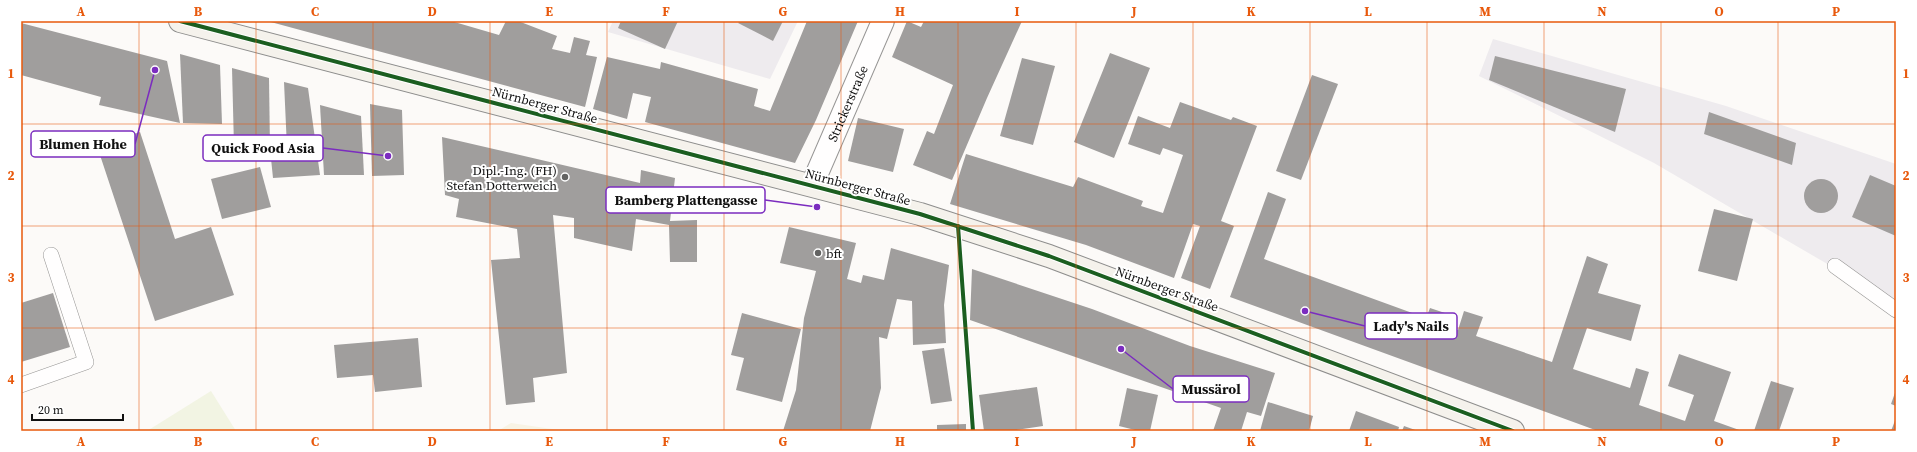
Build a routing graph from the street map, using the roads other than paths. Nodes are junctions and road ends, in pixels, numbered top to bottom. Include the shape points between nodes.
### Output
1 (180, 21) edge
2 (883, 21) edge
3 (812, 185) junction
4 (51, 255) dead end
5 (1834, 266) dead end
6 (1896, 310) edge
7 (21, 385) edge
8 (1514, 431) edge

1 - 3 street, Nürnberger Straße
2 - 3 street, Strickerstraße
3 - 8 street, Nürnberger Straße via 920,214 1049,256
4 - 7 lane via 86,362
5 - 6 lane

